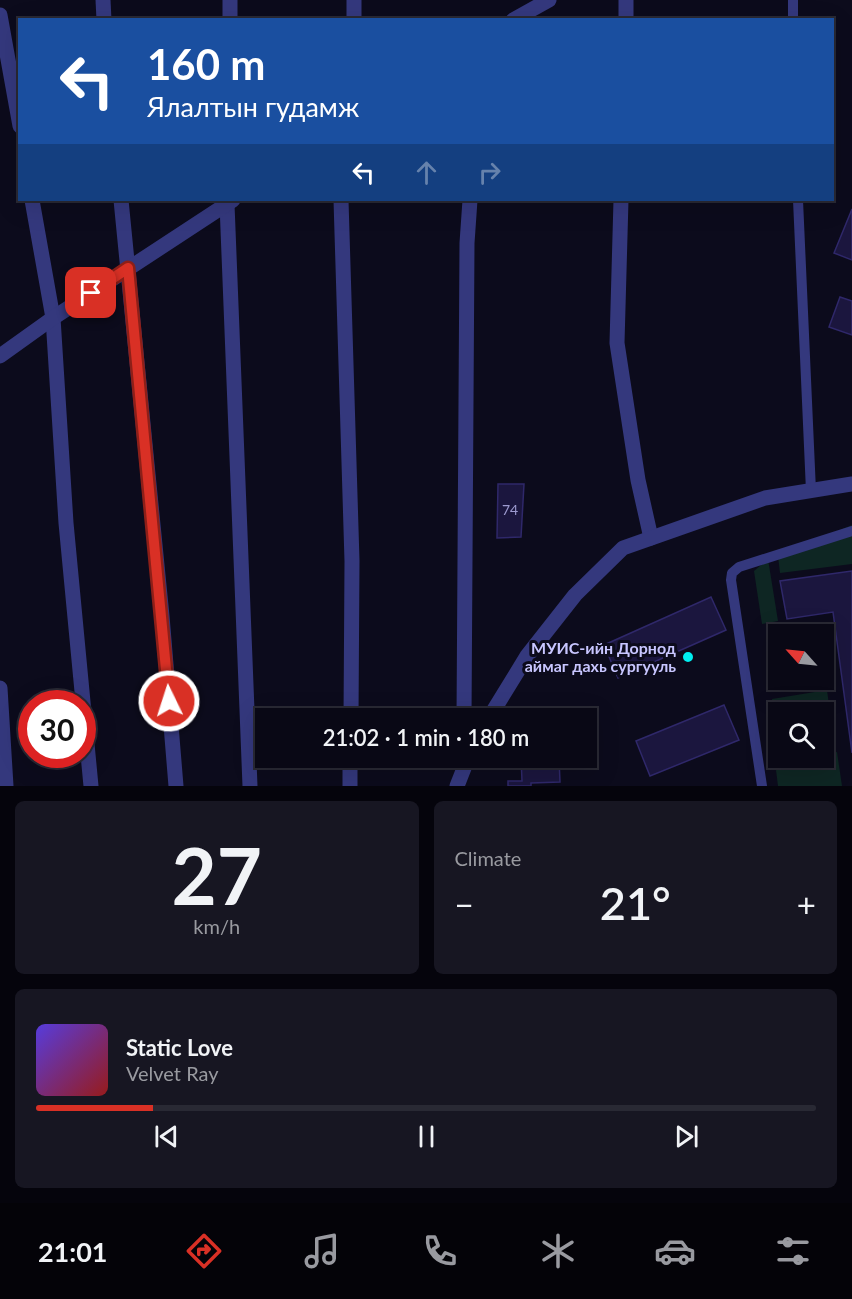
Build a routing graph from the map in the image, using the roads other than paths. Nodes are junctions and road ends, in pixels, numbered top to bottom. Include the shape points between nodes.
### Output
1 (103, 0) edge
2 (230, 0) edge
3 (354, 0) edge
4 (549, 0) edge
5 (627, 0) edge
6 (793, 0) edge
7 (0, 15) edge
8 (104, 18) edge
9 (230, 18) edge
10 (354, 18) edge
11 (517, 18) edge
12 (626, 18) edge
13 (793, 18) edge
14 (18, 115) edge
15 (32, 201) edge
16 (121, 201) edge
17 (231, 201) edge
18 (341, 201) edge
19 (470, 201) edge
20 (621, 201) edge
21 (798, 201) edge
22 (128, 268) junction
23 (53, 318) junction
24 (0, 356) edge
25 (852, 484) edge
26 (811, 490) junction
27 (852, 531) edge
28 (651, 538) junction
29 (0, 687) edge
30 (351, 708) edge
31 (464, 708) edge
32 (495, 708) edge
33 (350, 768) edge
34 (463, 768) edge
35 (6, 786) edge
36 (91, 786) edge
37 (176, 786) edge
38 (250, 786) edge
39 (350, 786) edge
40 (457, 786) edge
41 (762, 786) edge

1 - 8 street
2 - 9 street
3 - 10 street
4 - 11 street
5 - 12 street
6 - 13 lane
7 - 14 street
15 - 23 street
16 - 22 street
17 - 22 street
17 - 38 street
18 - 30 street via 352,561
19 - 31 street
20 - 28 street via 617,343
21 - 26 lane
22 - 23 street
22 - 37 street
23 - 24 street
23 - 36 street via 66,523
25 - 26 street
26 - 28 street via 765,498
27 - 41 lane via 739,567 732,573
28 - 32 street via 623,548 575,595 527,656
29 - 35 street
33 - 39 street
34 - 40 street

